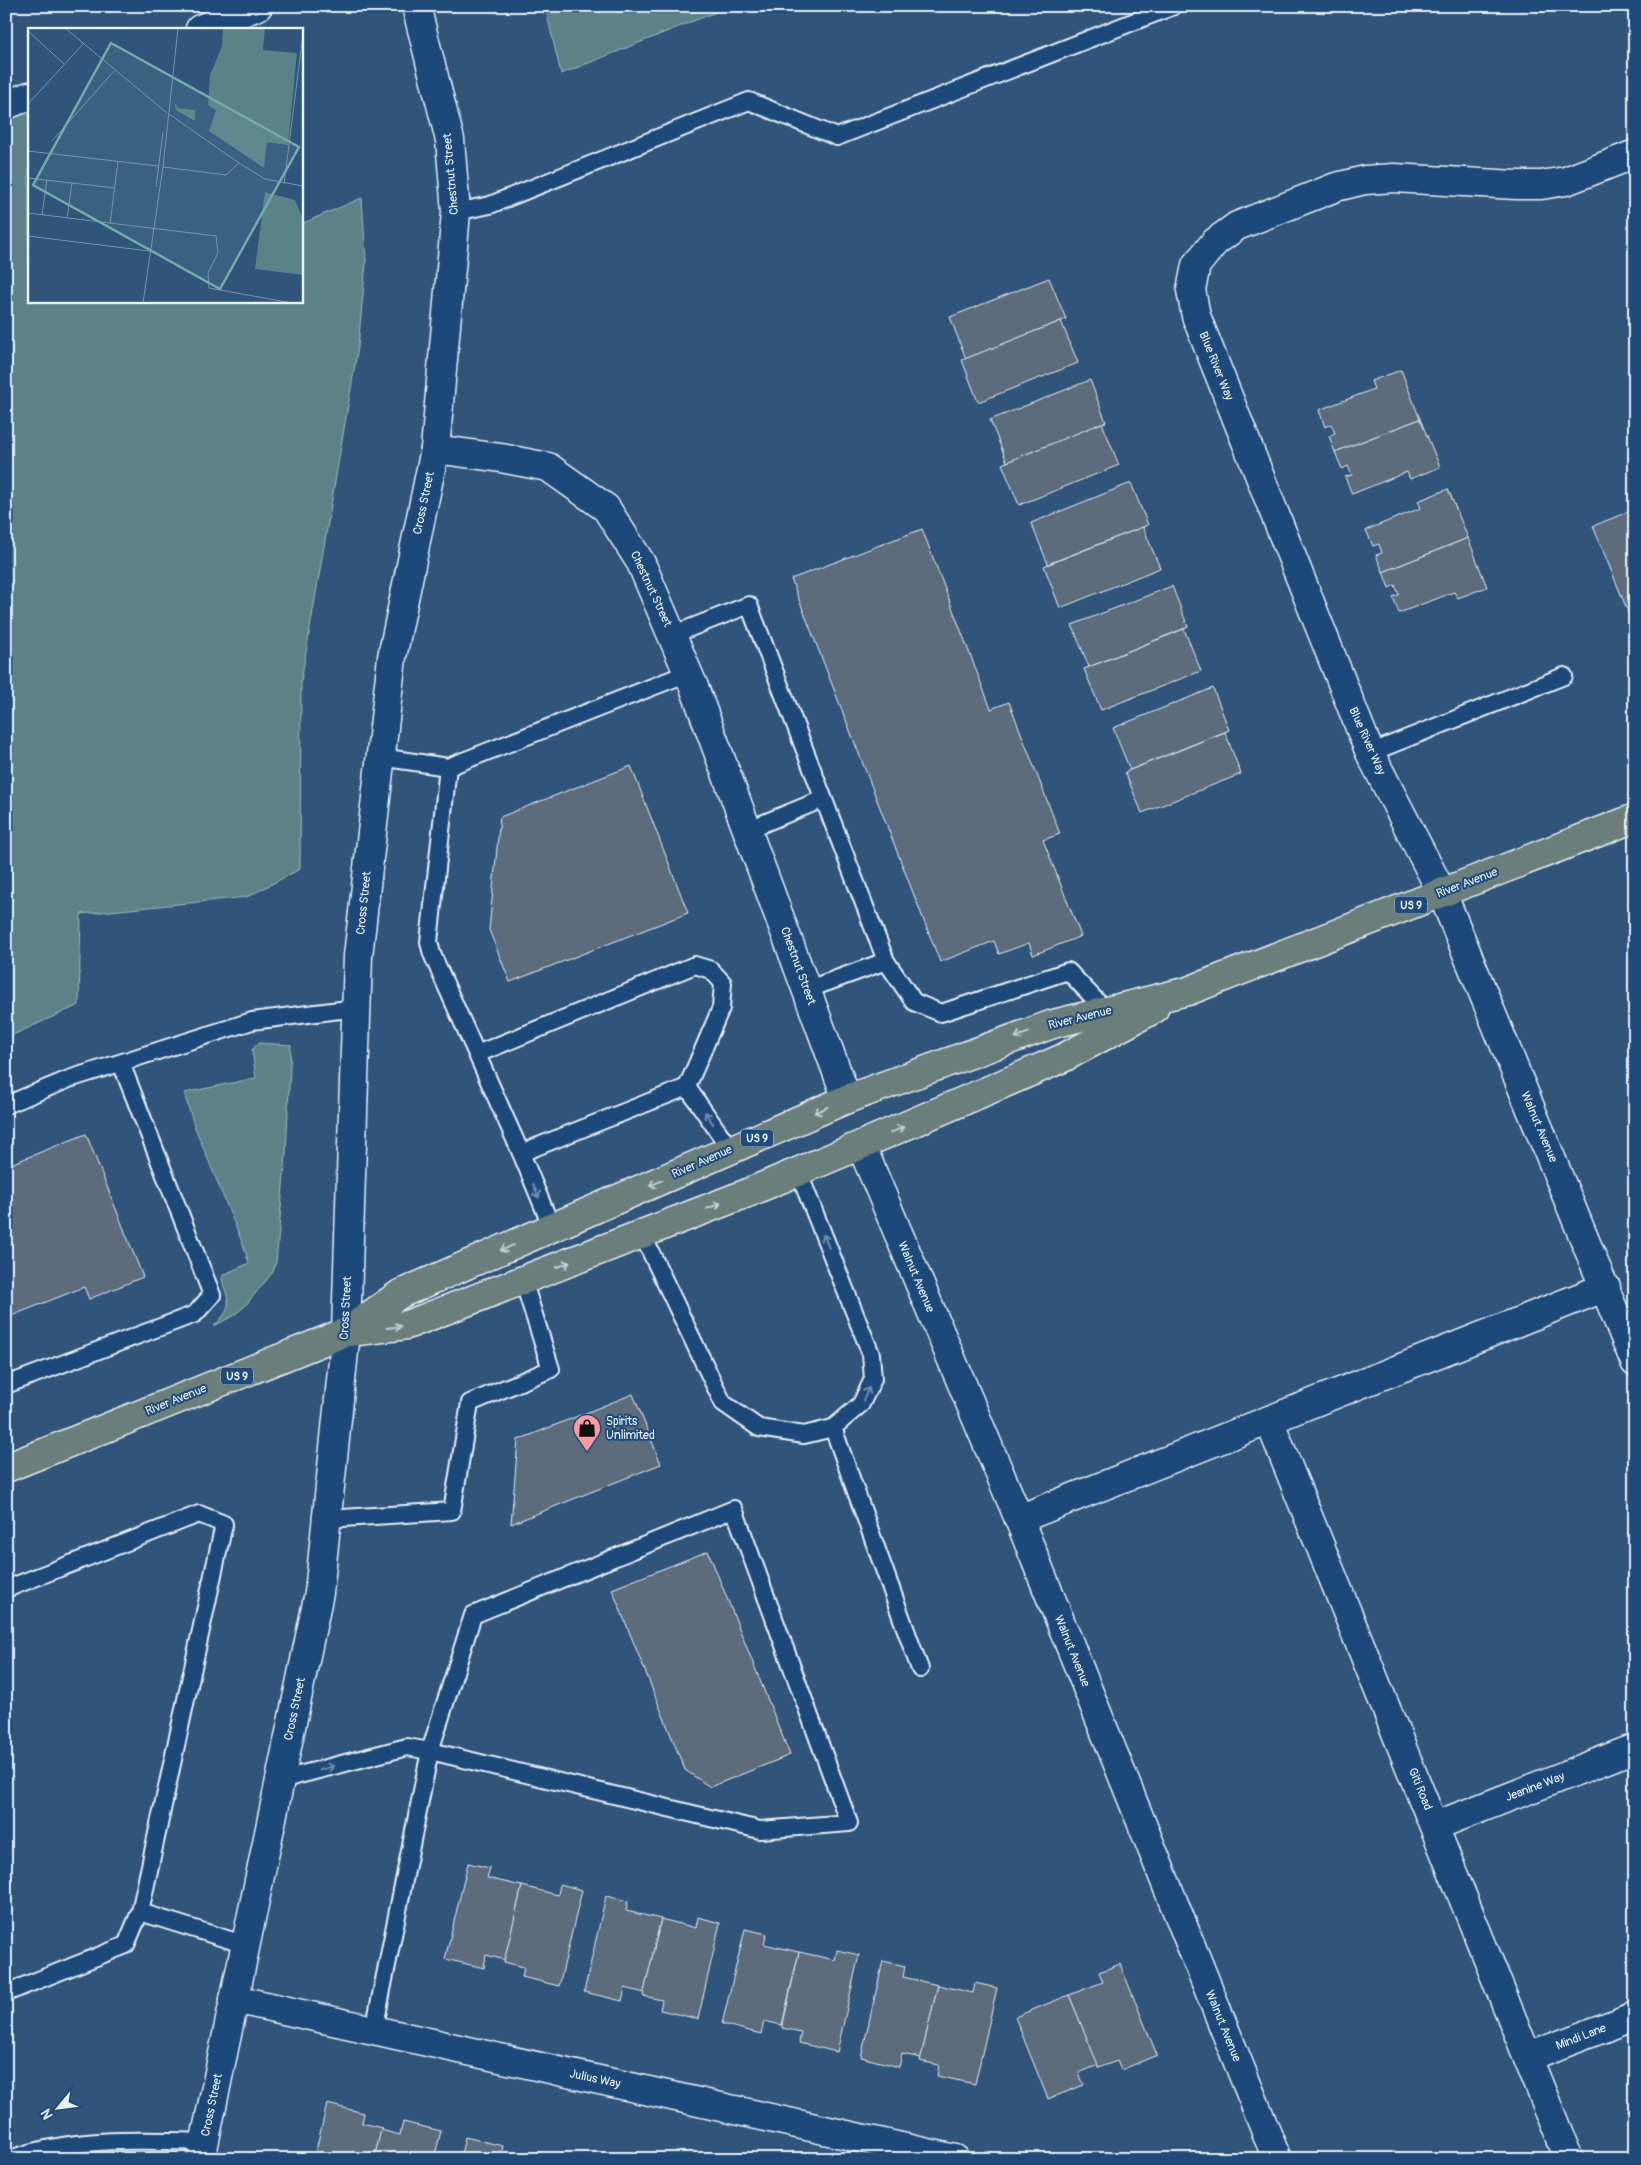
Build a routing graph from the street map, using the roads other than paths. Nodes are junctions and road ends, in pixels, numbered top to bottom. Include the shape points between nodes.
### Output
1 (258, 6) edge
2 (416, 6) edge
3 (1174, 6) edge
4 (203, 28) edge
5 (28, 96) edge
6 (6, 104) edge
7 (1635, 154) edge
8 (456, 212) junction
9 (435, 450) junction
10 (672, 635) junction
11 (688, 673) junction
12 (1564, 676) dead end
13 (1370, 753) junction
14 (380, 757) junction
15 (448, 767) junction
16 (823, 799) junction
17 (1635, 818) edge
18 (747, 830) junction
19 (1442, 893) junction
20 (886, 961) junction
21 (806, 990) junction
22 (1188, 991) junction
23 (356, 1008) junction
24 (1106, 1011) junction
25 (477, 1054) junction
26 (121, 1063) junction
27 (687, 1087) junction
28 (847, 1099) junction
29 (6, 1105) edge
30 (861, 1145) junction
31 (731, 1150) junction
32 (521, 1153) junction
33 (798, 1171) junction
34 (552, 1228) junction
35 (642, 1234) junction
36 (524, 1280) junction
37 (1606, 1287) junction
38 (346, 1332) junction
39 (1635, 1362) edge
40 (6, 1385) edge
41 (1270, 1420) junction
42 (832, 1428) junction
43 (6, 1468) edge
44 (327, 1519) junction
45 (1019, 1519) junction
46 (6, 1589) edge
47 (920, 1669) dead end
48 (1635, 1748) edge
49 (430, 1751) junction
50 (280, 1780) junction
51 (1435, 1826) junction
52 (140, 1912) junction
53 (246, 1945) junction
54 (6, 1992) edge
55 (234, 1999) junction
56 (1635, 2016) edge
57 (374, 2030) junction
58 (1528, 2057) junction
59 (203, 2150) edge
60 (10, 2159) edge
61 (956, 2159) edge
62 (1277, 2159) edge
63 (1569, 2159) edge

1 - 4 street
2 - 8 street, Chestnut Street via 450,140
3 - 8 lane via 837,137 749,101 490,204
5 - 6 street
7 - 13 street, Blue River Way via 1566,181 1541,185 1394,178 1336,187 1237,226 1215,242 1196,265 1191,290 1196,316
8 - 9 street, Chestnut Street
9 - 10 street, Chestnut Street via 548,467 606,508 641,563
9 - 14 street, Cross Street via 392,658
10 - 11 street, Chestnut Street
10 - 16 lane via 749,606
11 - 15 lane
11 - 18 street, Chestnut Street
12 - 13 lane
13 - 19 street, Blue River Way
14 - 15 lane
14 - 23 street, Cross Street via 358,956
15 - 25 lane via 429,942
16 - 18 lane
16 - 20 lane
17 - 19 highway, River Avenue / US 9
18 - 21 street, Chestnut Street
19 - 22 highway, River Avenue / US 9
19 - 37 street, Walnut Avenue
20 - 21 lane
20 - 24 lane via 914,1002 941,1013 1068,971
21 - 28 street, Chestnut Street
22 - 24 highway, River Avenue / US 9
30 -> 22 highway, River Avenue / US 9 via 1063,1058
23 - 26 lane via 252,1021
23 - 38 street, Cross Street
24 -> 28 highway, River Avenue / US 9 via 1052,1024
25 - 27 lane via 695,965 711,970 723,982 722,999
25 - 32 lane
26 - 29 lane via 69,1079
26 - 40 lane via 212,1295 195,1314
31 -> 27 lane
27 - 32 lane
28 -> 31 highway, River Avenue / US 9
30 - 33 highway, River Avenue / US 9
30 - 45 street, Walnut Avenue
31 -> 34 highway, River Avenue / US 9
32 -> 34 lane
35 -> 33 highway, River Avenue / US 9
42 -> 33 lane via 861,1404 873,1378 871,1354
34 -> 38 highway, River Avenue / US 9 via 400,1294
36 -> 35 highway, River Avenue / US 9
35 - 42 lane via 723,1403 759,1428 804,1436
38 -> 36 highway, River Avenue / US 9 via 407,1325
36 - 44 lane via 552,1369 470,1403 452,1511
37 - 39 street, Walnut Avenue
37 - 41 street
38 - 43 highway, River Avenue / US 9
38 - 44 street, Cross Street
41 - 45 street
41 - 51 street, Giti Road
42 - 47 lane
44 - 50 street, Cross Street via 319,1594
45 - 62 street, Walnut Avenue
46 - 52 lane via 199,1514 224,1524
48 - 51 street, Jeanine Way
49 - 49 lane via 473,1615 734,1509 849,1823 760,1830
50 -> 49 lane via 407,1747
49 - 57 lane
50 - 53 street, Cross Street
51 - 58 street, Giti Road
52 - 53 lane
52 - 54 lane via 126,1945
53 - 55 street, Cross Street
55 - 57 street, Julius Way
55 - 59 street, Cross Street
56 - 58 street, Mindi Lane
57 - 61 street, Julius Way
58 - 63 street, Giti Road
59 - 60 lane via 137,2140 81,2143

